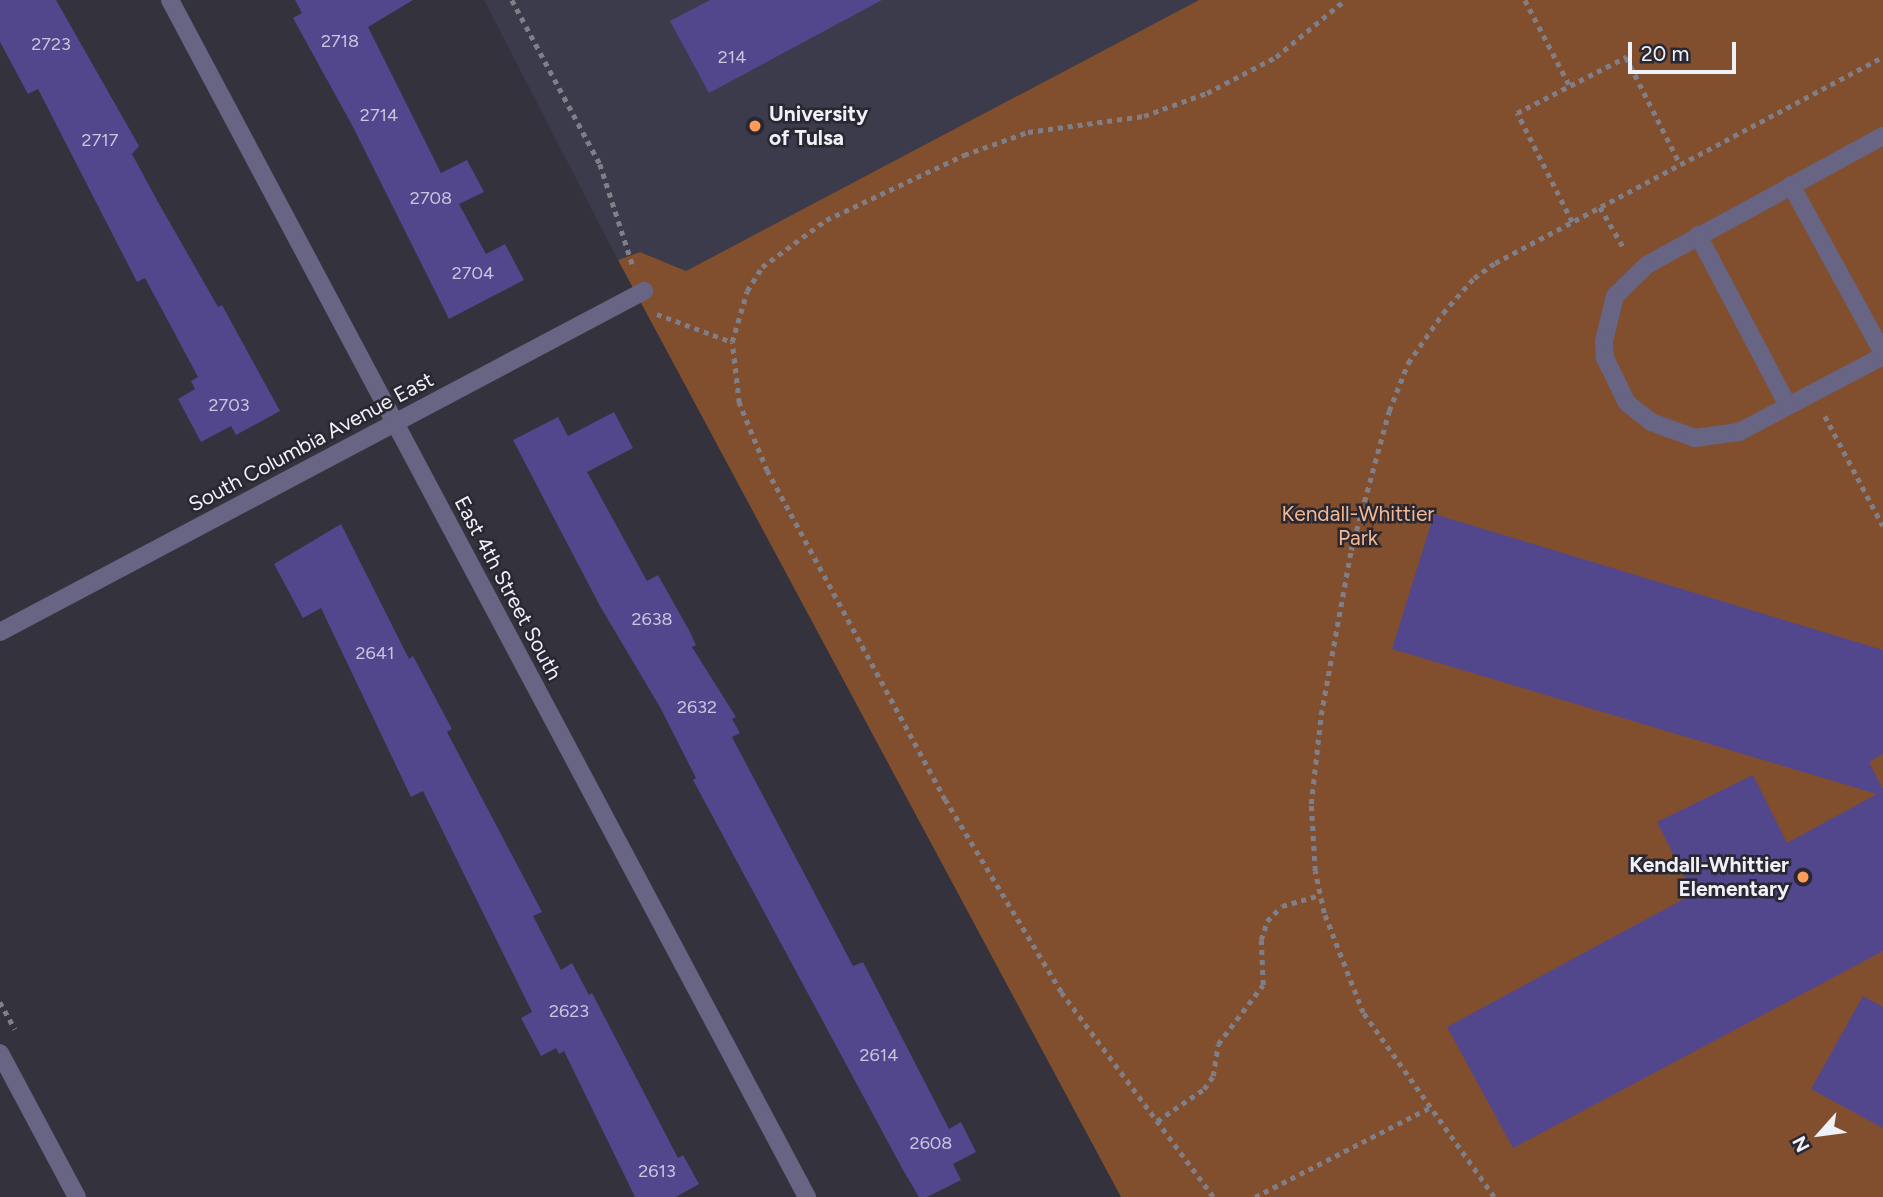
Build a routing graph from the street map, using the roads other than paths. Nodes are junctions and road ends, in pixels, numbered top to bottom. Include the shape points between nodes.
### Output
1 (170, 0) edge
2 (1882, 140) edge
3 (1791, 185) junction
4 (1698, 235) junction
5 (644, 291) road end
6 (1883, 354) edge
7 (1788, 406) junction
8 (395, 423) junction
9 (0, 632) edge
10 (0, 1053) edge
11 (77, 1197) edge
12 (807, 1197) edge

1 - 8 street, East 4th Street South
2 - 3 street
3 - 4 street
3 - 6 street
4 - 7 street
4 - 7 street via 1637,273 1615,296 1605,325 1605,358 1627,403 1658,426 1695,438 1739,432
5 - 8 street, South Columbia Avenue East
6 - 7 street
8 - 9 street, South Columbia Avenue East
8 - 12 street, East 4th Street South
10 - 11 street

